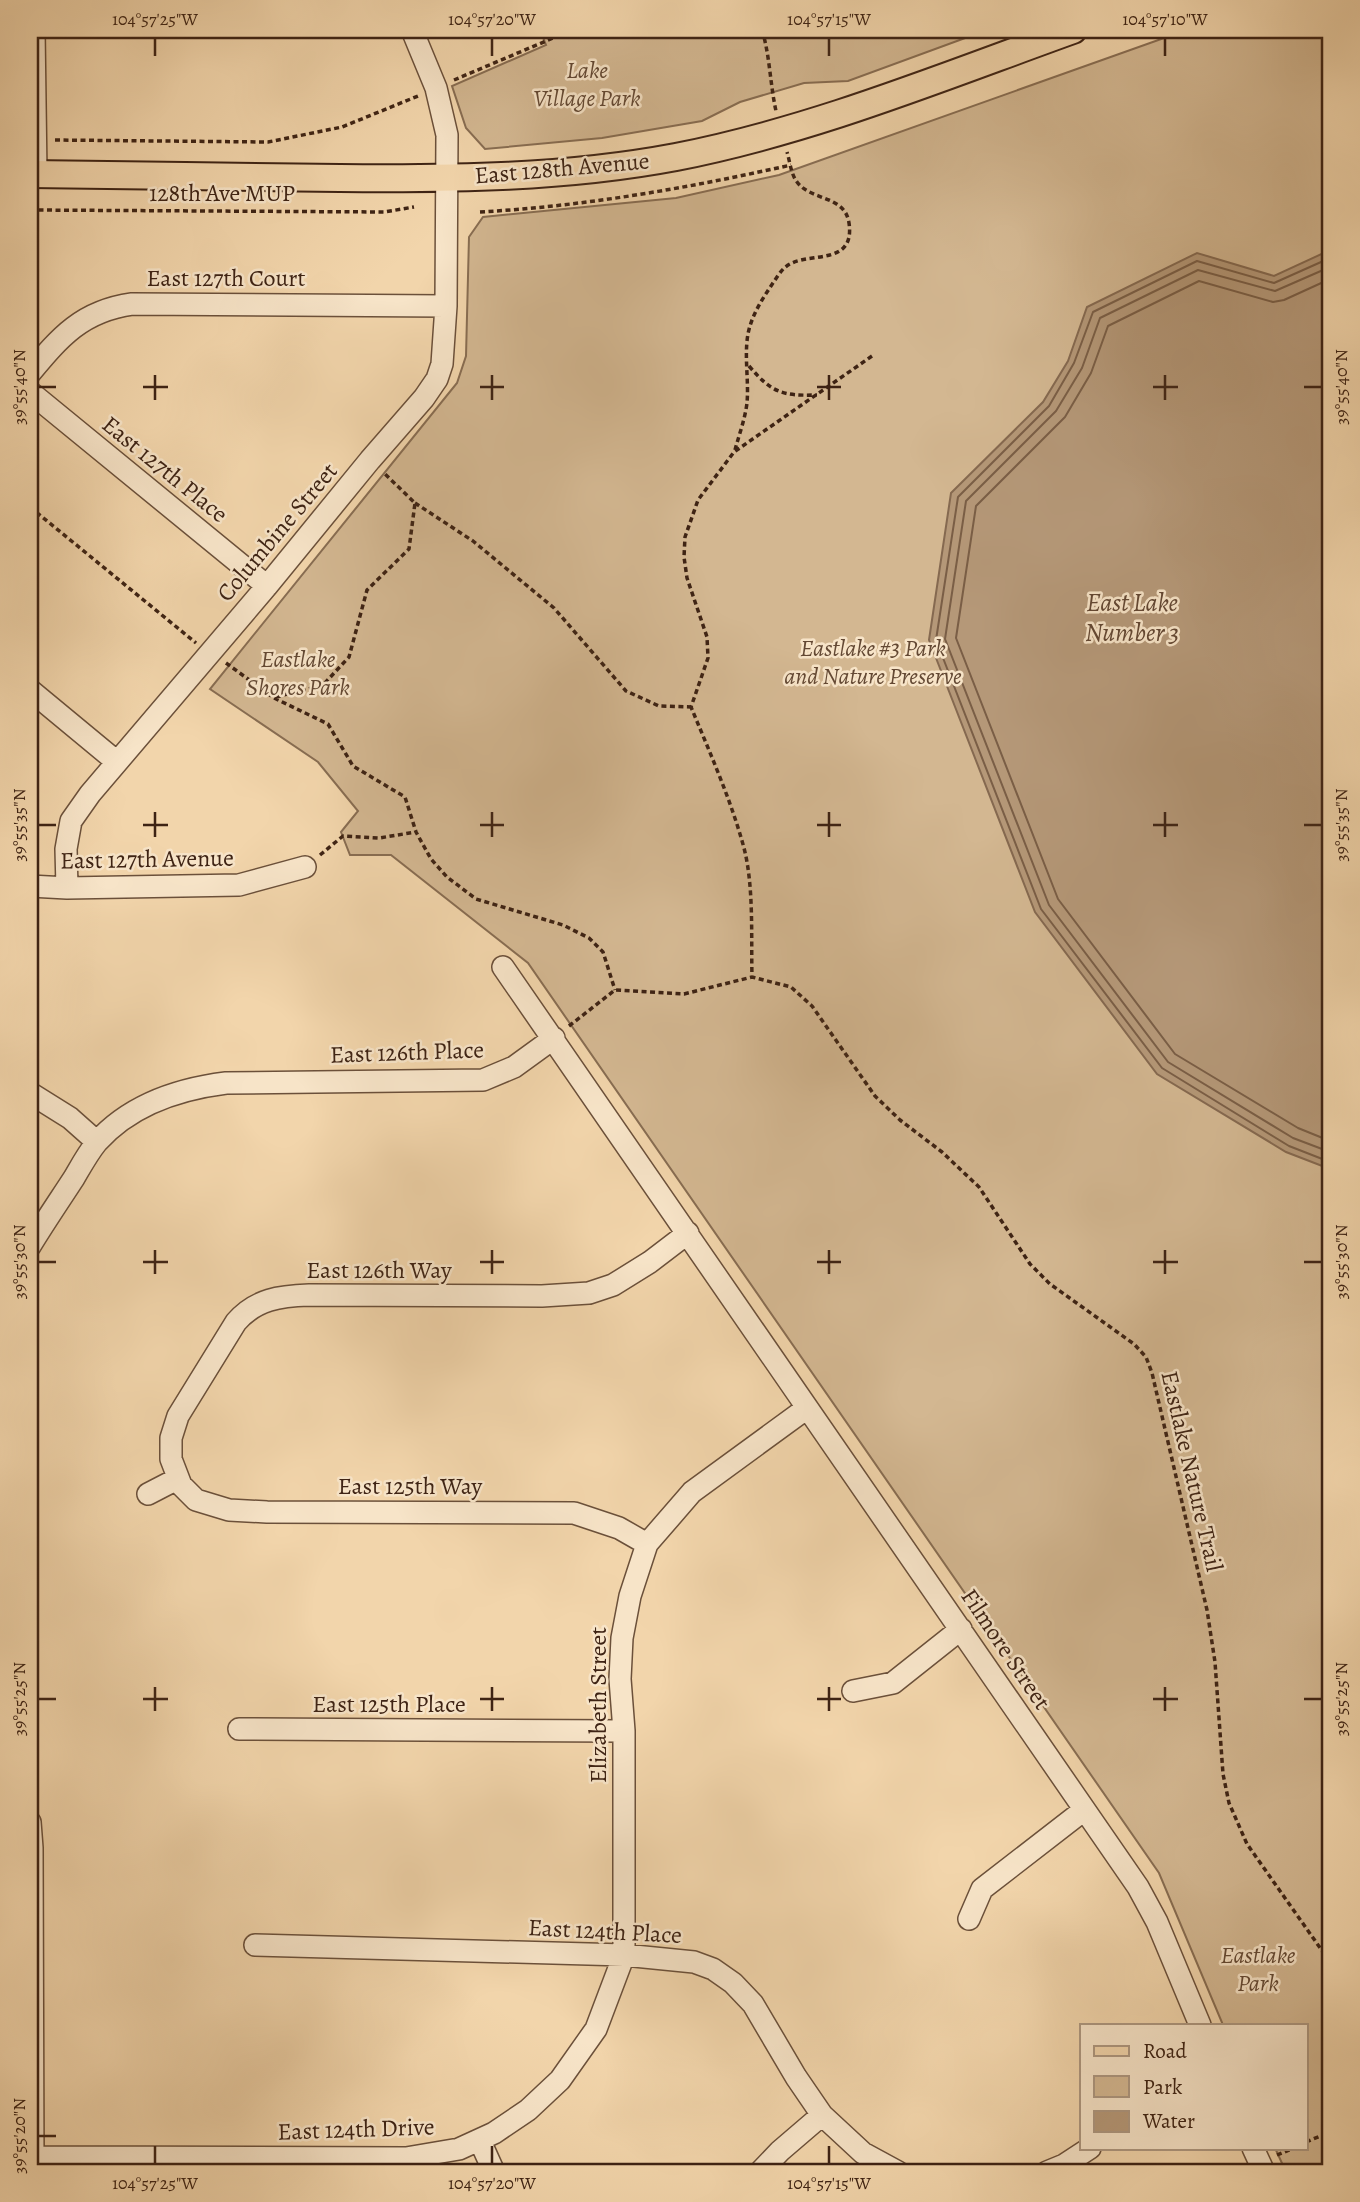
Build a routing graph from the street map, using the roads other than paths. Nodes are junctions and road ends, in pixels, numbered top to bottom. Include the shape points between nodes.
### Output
1 (34, 30) edge
2 (412, 30) edge
3 (1073, 30) edge
4 (1043, 35) edge
5 (33, 174) edge
6 (447, 178) junction
7 (446, 306) junction
8 (30, 373) edge
9 (30, 392) edge
10 (267, 586) junction
11 (30, 690) edge
12 (117, 762) junction
13 (305, 867) road end
14 (30, 886) edge
15 (67, 888) junction
16 (503, 967) dead end
17 (554, 1038) junction
18 (30, 1093) edge
19 (97, 1142) junction
20 (688, 1233) junction
21 (30, 1246) edge
22 (807, 1408) junction
23 (177, 1479) junction
24 (148, 1494) dead end
25 (647, 1544) junction
26 (961, 1629) junction
27 (853, 1691) dead end
28 (239, 1729) dead end
29 (624, 1731) junction
30 (1084, 1810) junction
31 (30, 1822) edge
32 (969, 1920) dead end
33 (31, 1943) edge
34 (255, 1945) dead end
35 (624, 1955) junction
36 (1200, 2024) edge
37 (822, 2115) junction
38 (480, 2140) junction
39 (1087, 2150) edge
40 (1254, 2150) edge
41 (33, 2165) edge
42 (259, 2165) edge
43 (494, 2172) edge
44 (760, 2172) edge
45 (898, 2172) edge
46 (1047, 2172) edge
47 (1264, 2172) edge

1 - 5 street
2 - 6 street, Columbine Street via 443,113
3 - 4 main road, East 128th Avenue
4 - 6 main road, East 128th Avenue via 872,104 756,138 622,165
5 - 6 main road, East 128th Avenue
6 - 7 street, Columbine Street
7 - 8 street, East 127th Court via 116,306 73,327
7 - 10 street, Columbine Street via 438,379
9 - 10 street, East 127th Place
10 - 12 street, Columbine Street
11 - 12 street
12 - 15 street, Columbine Street via 71,821
13 - 15 street, East 127th Avenue via 239,885
14 - 15 street, East 127th Avenue
16 - 17 street
17 - 19 street, East 126th Place via 514,1067 483,1080 240,1082 195,1087 139,1109
17 - 20 street
18 - 19 street
19 - 21 street, East 126th Place
20 - 22 street, Filmore Street
20 - 23 street, East 126th Way via 613,1285 589,1293 309,1295 257,1304 236,1322 178,1416 171,1438
22 - 25 street, Elizabeth Street via 692,1492
22 - 26 street, Filmore Street
23 - 24 street
23 - 25 street, East 125th Way via 196,1500 229,1510 574,1513 609,1524
25 - 29 street, Elizabeth Street via 624,1617 620,1679
26 - 27 street via 893,1683
26 - 30 street, Filmore Street
28 - 29 street, East 125th Place
29 - 35 street, Elizabeth Street
30 - 32 street via 982,1889
30 - 36 street, Filmore Street via 1148,1905
31 - 33 street
33 - 41 street
34 - 35 street, East 124th Place
35 - 37 street, East 124th Place via 694,1962 733,1983 753,2004
35 - 38 street, East 124th Drive via 596,2029 560,2080 528,2110
37 - 44 street
37 - 45 street, East 124th Place via 863,2153
38 - 42 street, East 124th Drive via 459,2149 406,2158
38 - 43 street
39 - 46 street
40 - 47 street
41 - 42 street, East 124th Drive

